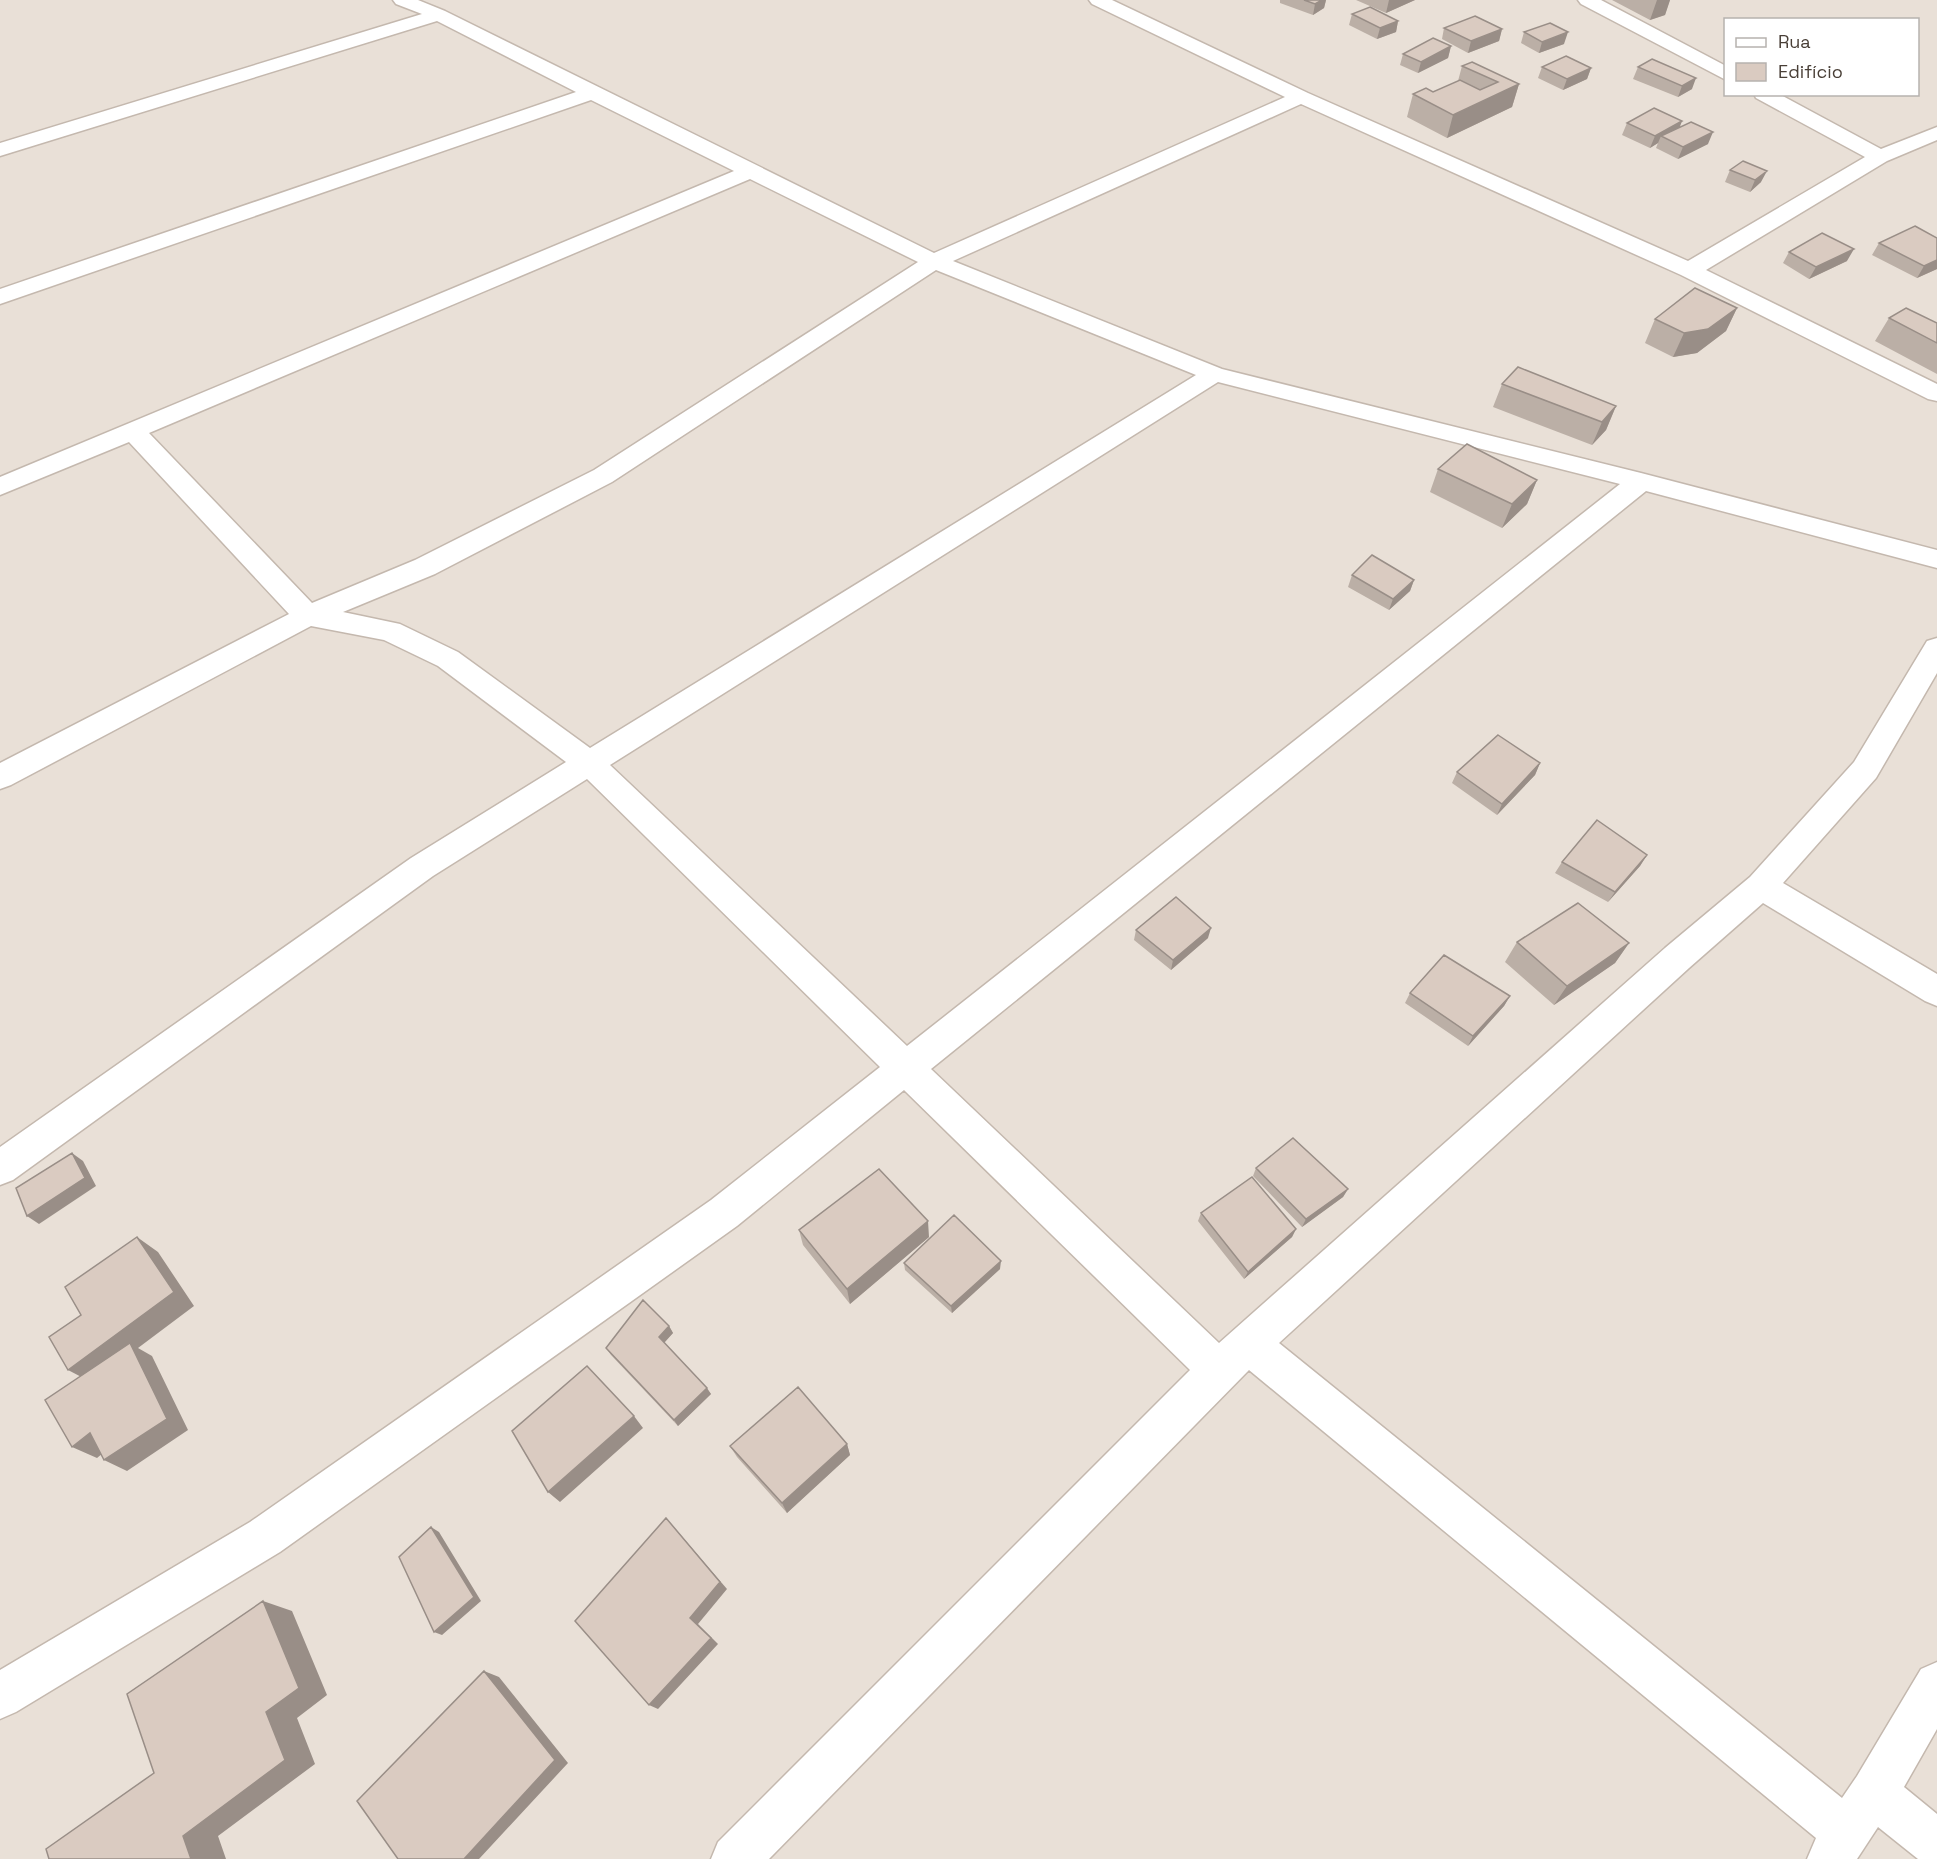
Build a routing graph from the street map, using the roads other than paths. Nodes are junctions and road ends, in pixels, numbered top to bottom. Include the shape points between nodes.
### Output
1 (402, 0) edge
2 (1098, 0) edge
3 (1587, 0) edge
4 (439, 15) junction
5 (1724, 73) edge
6 (592, 93) junction
7 (1768, 96) edge
8 (1300, 97) junction
9 (1937, 133) edge
10 (0, 150) edge
11 (1880, 157) junction
12 (751, 171) junction
13 (933, 261) junction
14 (1689, 270) junction
15 (0, 297) edge
16 (1214, 374) junction
17 (1937, 394) edge
18 (133, 431) junction
19 (1641, 481) junction
20 (0, 487) edge
21 (1937, 559) edge
22 (308, 616) junction
23 (1937, 648) edge
24 (590, 764) junction
25 (0, 777) edge
26 (1761, 886) junction
27 (1937, 991) edge
28 (905, 1069) junction
29 (0, 1168) edge
30 (1233, 1356) junction
31 (1937, 1685) edge
32 (0, 1696) edge
33 (1874, 1793) junction
34 (1937, 1844) edge
35 (1838, 1846) edge
36 (735, 1859) edge

1 - 4 street
2 - 8 street
3 - 5 street
4 - 6 street
4 - 10 street
6 - 12 street
6 - 15 street
7 - 11 street
8 - 13 street
8 - 14 street
9 - 11 street
11 - 14 street
12 - 13 street
12 - 18 street
13 - 16 street
13 - 22 street via 603,476 425,567
14 - 17 street
16 - 19 street
16 - 24 street
18 - 20 street
18 - 22 street
19 - 21 street
19 - 28 street
22 - 24 street via 390,631 448,660
22 - 25 street
23 - 26 street via 1865,770
24 - 28 street
24 - 29 street via 422,867
26 - 27 street
26 - 30 street
28 - 30 street
28 - 32 street via 724,1213 265,1537
30 - 35 street
30 - 36 street
31 - 33 street
33 - 34 street
33 - 35 street

